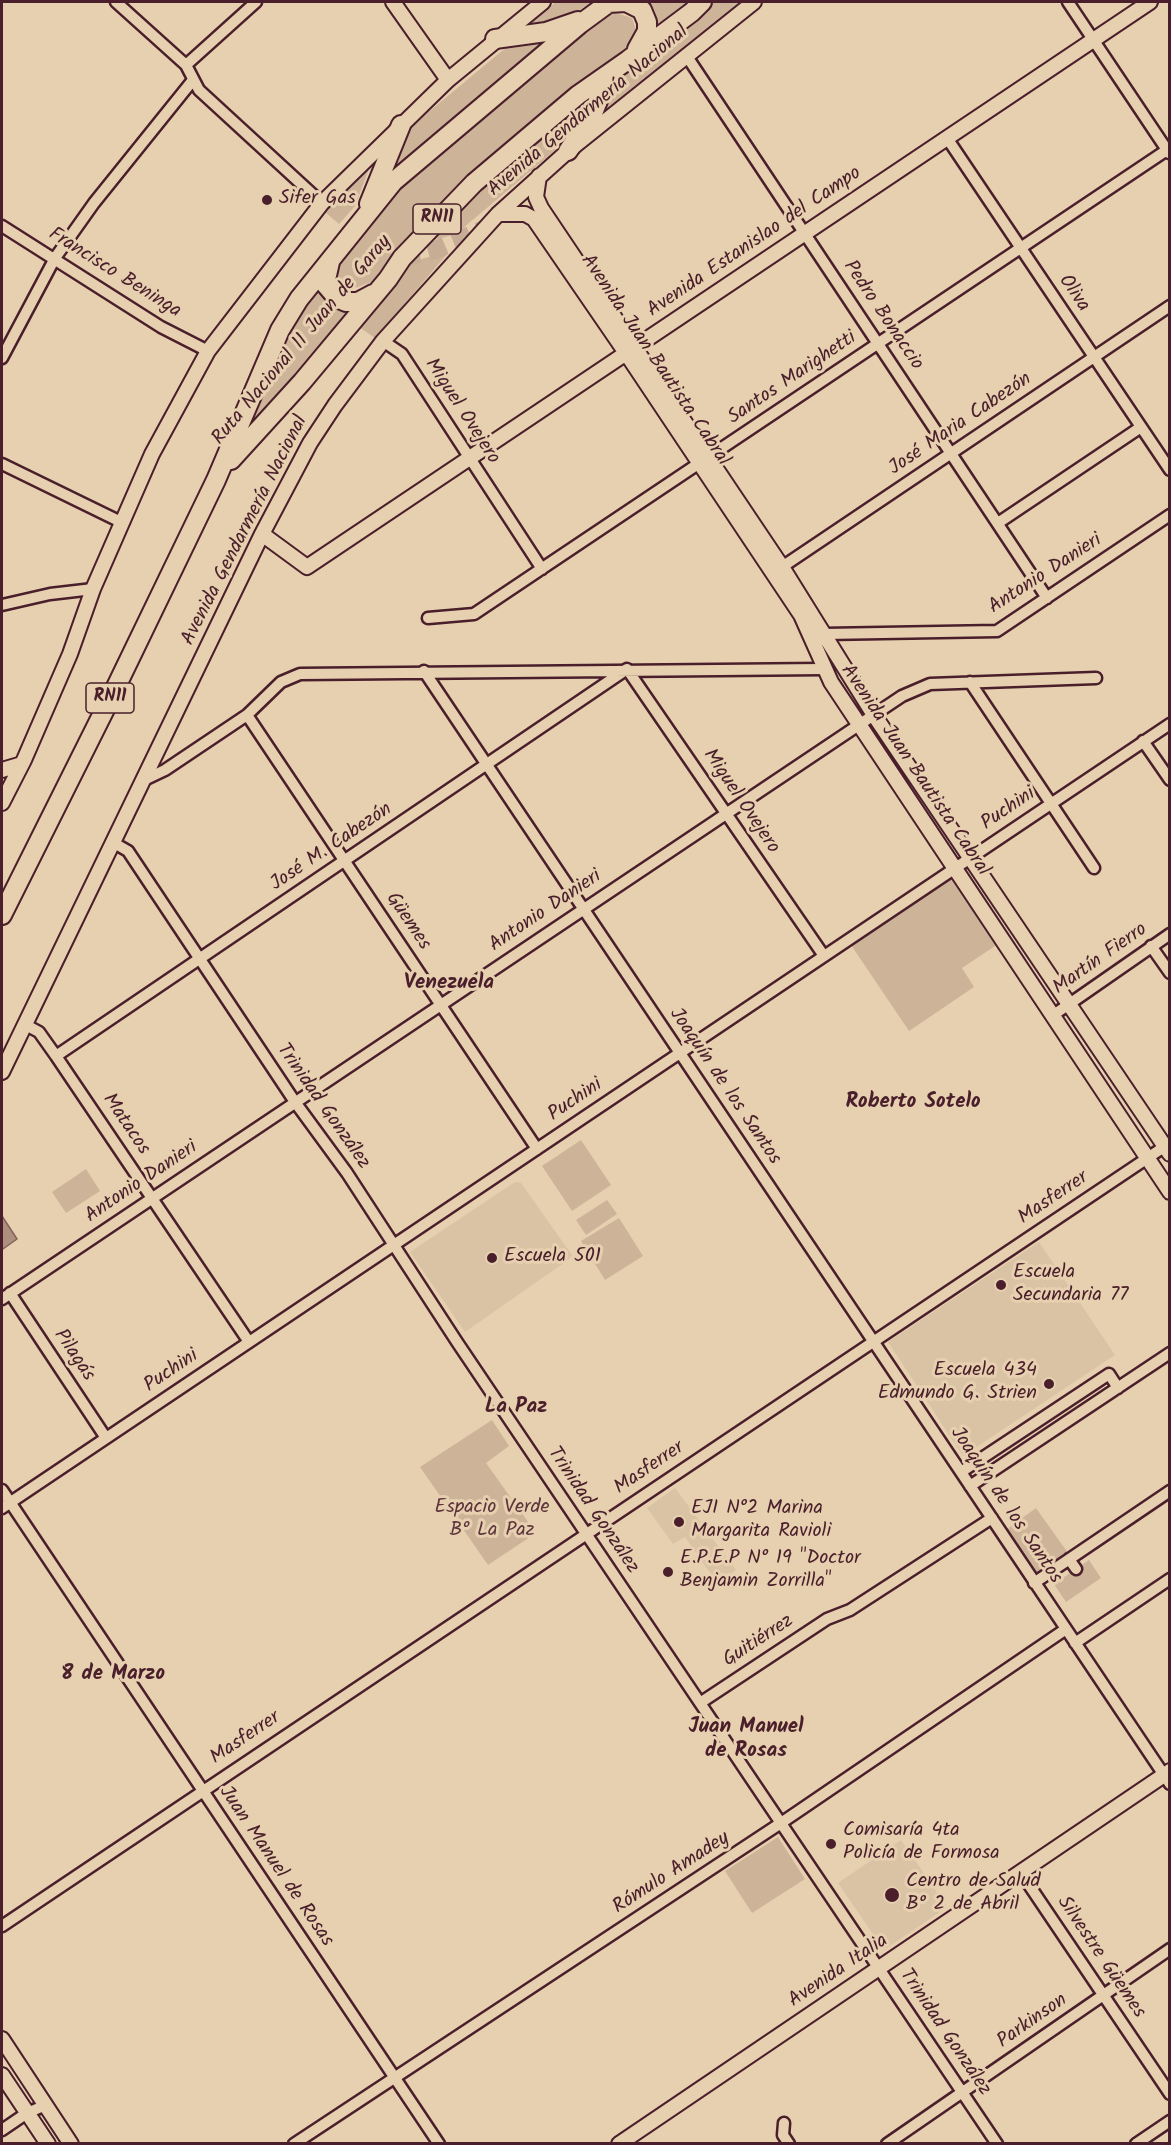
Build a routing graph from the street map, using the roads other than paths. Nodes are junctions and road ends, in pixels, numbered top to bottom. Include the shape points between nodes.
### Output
1 (116, 2) edge
2 (256, 2) edge
3 (543, 2) edge
4 (609, 2) edge
5 (702, 2) edge
6 (753, 2) edge
7 (1068, 2) edge
8 (1150, 2) edge
9 (397, 4) edge
10 (588, 18) junction
11 (495, 39) junction
12 (1093, 40) junction
13 (686, 55) junction
14 (628, 60) junction
15 (186, 65) junction
16 (608, 75) junction
17 (193, 80) junction
18 (448, 80) junction
19 (401, 124) junction
20 (947, 138) junction
21 (568, 151) junction
22 (1169, 151) edge
23 (539, 176) junction
24 (322, 203) junction
25 (498, 214) junction
26 (364, 219) junction
27 (2, 226) edge
28 (805, 233) junction
29 (1021, 248) junction
30 (55, 258) junction
31 (330, 260) junction
32 (377, 292) junction
33 (1170, 306) edge
34 (383, 341) junction
35 (878, 343) junction
36 (630, 350) junction
37 (208, 351) junction
38 (1094, 357) junction
39 (2, 358) edge
40 (1141, 427) junction
41 (951, 453) junction
42 (469, 457) junction
43 (704, 460) junction
44 (2, 464) edge
45 (1170, 470) edge
46 (216, 480) junction
47 (1170, 515) edge
48 (123, 523) junction
49 (998, 523) junction
50 (262, 534) junction
51 (542, 569) junction
52 (778, 570) junction
53 (93, 589) junction
54 (1047, 598) junction
55 (2, 605) edge
56 (428, 618) dead end
57 (825, 634) junction
58 (627, 669) junction
59 (824, 669) junction
60 (424, 671) junction
61 (1096, 678) dead end
62 (970, 682) junction
63 (874, 714) junction
64 (246, 715) junction
65 (1170, 724) edge
66 (859, 725) junction
67 (1143, 741) junction
68 (22, 764) junction
69 (487, 765) junction
70 (2, 770) edge
71 (144, 780) junction
72 (1170, 780) edge
73 (1052, 802) junction
74 (2, 803) edge
75 (726, 813) junction
76 (114, 843) junction
77 (971, 857) junction
78 (345, 861) junction
79 (955, 868) junction
80 (1095, 868) dead end
81 (584, 909) junction
82 (2, 915) edge
83 (1170, 934) edge
84 (1151, 946) junction
85 (824, 956) junction
86 (198, 958) junction
87 (1170, 974) edge
88 (1068, 1003) junction
89 (440, 1005) junction
90 (1052, 1016) junction
91 (24, 1024) junction
92 (680, 1053) junction
93 (56, 1056) junction
94 (2, 1072) edge
95 (296, 1102) junction
96 (1168, 1147) edge
97 (537, 1149) junction
98 (1147, 1158) junction
99 (1170, 1192) edge
100 (153, 1198) junction
101 (393, 1244) junction
102 (6, 1296) edge
103 (873, 1341) junction
104 (249, 1342) junction
105 (1170, 1353) edge
106 (1118, 1388) junction
107 (106, 1438) junction
108 (961, 1472) junction
109 (970, 1486) junction
110 (2, 1490) edge
111 (1170, 1491) edge
112 (6, 1505) edge
113 (992, 1518) junction
114 (586, 1533) junction
115 (1069, 1559) junction
116 (1076, 1569) dead end
117 (1170, 1579) edge
118 (1034, 1583) junction
119 (1066, 1629) junction
120 (1075, 1643) junction
121 (700, 1703) junction
122 (1168, 1777) edge
123 (203, 1790) junction
124 (781, 1823) junction
125 (1021, 1872) junction
126 (2, 1926) edge
127 (1170, 1949) edge
128 (879, 1968) junction
129 (1103, 1994) junction
130 (2, 2038) edge
131 (2, 2075) edge
132 (395, 2078) junction
133 (963, 2092) junction
134 (1170, 2094) edge
135 (46, 2105) junction
136 (27, 2113) junction
137 (1170, 2121) edge
138 (784, 2123) dead end
139 (2, 2130) edge
140 (48, 2144) edge
141 (71, 2144) edge
142 (294, 2144) edge
143 (439, 2144) edge
144 (619, 2144) edge
145 (789, 2144) edge
146 (887, 2144) edge
147 (997, 2144) edge
148 (1136, 2144) edge

1 - 15 street
2 - 15 street
3 - 11 main road
4 - 10 highway, Ruta Nacional 11 Juan de Garay / RN11
4 - 14 highway via 634,4 647,22 644,41
5 - 14 highway, Ruta Nacional 11 Juan de Garay / RN11
6 - 13 main road, Avenida Gendarmería Nacional
7 - 12 street
8 - 12 main road, Avenida Estanislao del Campo
9 - 18 main road
10 - 11 highway via 546,32
10 - 26 highway, Ruta Nacional 11 Juan de Garay / RN11 via 393,182
11 - 18 main road
12 - 20 main road, Avenida Estanislao del Campo
12 - 22 street
13 - 21 main road, Avenida Gendarmería Nacional
13 - 28 street, Pedro Bonaccio
14 - 16 highway, Ruta Nacional 11 Juan de Garay / RN11
15 - 17 street
16 - 21 highway via 592,116
16 - 32 highway, Ruta Nacional 11 Juan de Garay / RN11 via 578,94 488,170 429,227
17 - 24 street via 199,90
17 - 30 street
18 - 19 main road
19 - 24 main road
19 - 26 highway
20 - 28 main road, Avenida Estanislao del Campo
20 - 29 street, Oliva
21 - 23 main road, Avenida Gendarmería Nacional
22 - 29 street, Santos Marighetti
23 - 25 main road, Avenida Gendarmería Nacional
23 - 36 main road, Avenida Juan Bautista Cabral via 536,197 541,208
24 - 37 main road
25 - 34 main road, Avenida Gendarmería Nacional
25 - 36 main road, Avenida Juan Bautista Cabral via 525,214 534,219
26 - 31 highway, Ruta Nacional 11 Juan de Garay / RN11
27 - 30 street, Francisco Beninga
28 - 35 street, Pedro Bonaccio
28 - 36 main road, Avenida Estanislao del Campo
29 - 35 street, Santos Marighetti
29 - 38 street, Oliva
30 - 37 street, Francisco Beninga via 161,327
30 - 39 street
31 - 32 highway via 325,284 337,298 358,302
31 - 46 highway, Ruta Nacional 11 Juan de Garay / RN11 via 280,330
32 - 46 highway, Ruta Nacional 11 Juan de Garay / RN11
33 - 38 street, José Maria Cabezón
34 - 42 street, Miguel Ovejero via 402,354
34 - 50 main road, Avenida Gendarmería Nacional via 310,444
35 - 41 street, Pedro Bonaccio
35 - 43 street, Santos Marighetti
36 - 42 main road, Avenida Estanislao del Campo
36 - 43 main road, Avenida Juan Bautista Cabral
37 - 48 main road via 152,454
38 - 40 street, Oliva
38 - 41 street, José Maria Cabezón
40 - 45 street, Oliva
40 - 49 street
41 - 49 street, Pedro Bonaccio
41 - 52 street, José Maria Cabezón
42 - 50 main road, Avenida Estanislao del Campo via 308,567
42 - 51 street, Miguel Ovejero
43 - 51 street, Santos Marighetti
43 - 52 main road, Avenida Juan Bautista Cabral
44 - 48 street
46 - 82 highway, Ruta Nacional 11 Juan de Garay / RN11
47 - 54 street, Antonio Danieri
48 - 53 main road
49 - 54 street, Pedro Bonaccio
50 - 71 main road, Avenida Gendarmería Nacional
51 - 56 street, Santos Marighetti via 474,614
52 - 57 main road, Avenida Juan Bautista Cabral
52 - 59 main road, Avenida Juan Bautista Cabral
53 - 55 street
53 - 68 main road via 70,654
54 - 57 street, Antonio Danieri via 997,631
57 - 63 main road, Avenida Juan Bautista Cabral
58 - 59 street
58 - 60 street
58 - 69 street, José M. Cabezón
58 - 75 street, Miguel Ovejero
59 - 66 main road, Avenida Juan Bautista Cabral
60 - 64 street via 300,674 281,682
60 - 69 street, Joaquín de los Santos
61 - 62 street, Antonio Danieri
62 - 63 street, Antonio Danieri via 930,684
62 - 73 street
63 - 66 street, Antonio Danieri
63 - 77 main road, Avenida Juan Bautista Cabral
64 - 71 street
64 - 78 street, Güemes
65 - 67 street, Puchini
66 - 75 street, Antonio Danieri
66 - 79 main road, Avenida Juan Bautista Cabral
67 - 72 street
67 - 73 street, Puchini
68 - 70 main road
68 - 74 main road
69 - 78 street, José M. Cabezón
69 - 81 street, Joaquín de los Santos
71 - 76 main road, Avenida Gendarmería Nacional
73 - 77 street, Puchini
73 - 80 street
75 - 81 street, Antonio Danieri
75 - 85 street, Miguel Ovejero
76 - 86 street, Trinidad González via 128,851
76 - 91 main road, Avenida Gendarmería Nacional
77 - 79 street, Puchini
77 - 88 main road, Avenida Juan Bautista Cabral
78 - 86 street, José M. Cabezón
78 - 89 street, Güemes
79 - 85 street, Puchini
79 - 90 main road, Avenida Juan Bautista Cabral
81 - 89 street, Antonio Danieri
81 - 92 street, Joaquín de los Santos
83 - 84 street, Martín Fierro
84 - 87 street
84 - 88 street, Martín Fierro
85 - 92 street, Puchini
86 - 93 street, José M. Cabezón
86 - 95 street, Trinidad González
88 - 90 street, Martín Fierro
88 - 96 main road, Avenida Juan Bautista Cabral
89 - 95 street, Antonio Danieri
89 - 97 street, Güemes
90 - 98 main road, Avenida Juan Bautista Cabral
91 - 93 street, Matacos via 39,1032
91 - 94 main road, Avenida Gendarmería Nacional
92 - 97 street, Puchini
92 - 103 street, Joaquín de los Santos
93 - 100 street, Matacos
95 - 100 street, Antonio Danieri
95 - 101 street, Trinidad González
96 - 98 street, Masferrer
97 - 101 street, Puchini
98 - 99 main road, Avenida Juan Bautista Cabral
98 - 103 street, Masferrer
100 - 102 street, Antonio Danieri
100 - 104 street, Matacos
101 - 104 street, Puchini
101 - 114 street, Trinidad González
102 - 107 street, Pilagás
103 - 108 street, Joaquín de los Santos
103 - 114 street, Masferrer
104 - 107 street, Puchini
105 - 106 street
106 - 108 street via 1109,1374
106 - 109 street
107 - 112 street, Puchini
108 - 109 street, Joaquín de los Santos
109 - 113 street, Joaquín de los Santos
110 - 112 street, Juan Manuel de Rosas
111 - 115 street
112 - 123 street, Juan Manuel de Rosas
113 - 118 street, Joaquín de los Santos
113 - 121 street, Guitiérrez
114 - 121 street, Trinidad González
114 - 123 street, Masferrer
115 - 116 street
115 - 118 street
117 - 120 street
118 - 119 street, Joaquín de los Santos
119 - 120 street, Joaquín de los Santos
119 - 124 street, Rómulo Amadey
120 - 122 street, Joaquín de los Santos
121 - 124 street, Trinidad González
122 - 125 main road, Avenida Italia
123 - 126 street, Masferrer
123 - 132 street, Juan Manuel de Rosas
124 - 128 street, Trinidad González
124 - 132 street, Rómulo Amadey
125 - 128 main road, Avenida Italia
125 - 129 street, Silvestre Güemes
127 - 129 street, Parkinson
128 - 133 street, Trinidad González
128 - 144 main road, Avenida Italia
129 - 133 street, Parkinson
129 - 134 street, Silvestre Güemes
130 - 135 main road
131 - 136 main road
132 - 142 street, Rómulo Amadey
132 - 143 street, Juan Manuel de Rosas
133 - 146 street, Parkinson
133 - 147 street, Trinidad González
135 - 136 street
135 - 141 main road
136 - 139 street
136 - 140 main road
137 - 148 street
138 - 145 street via 783,2135

